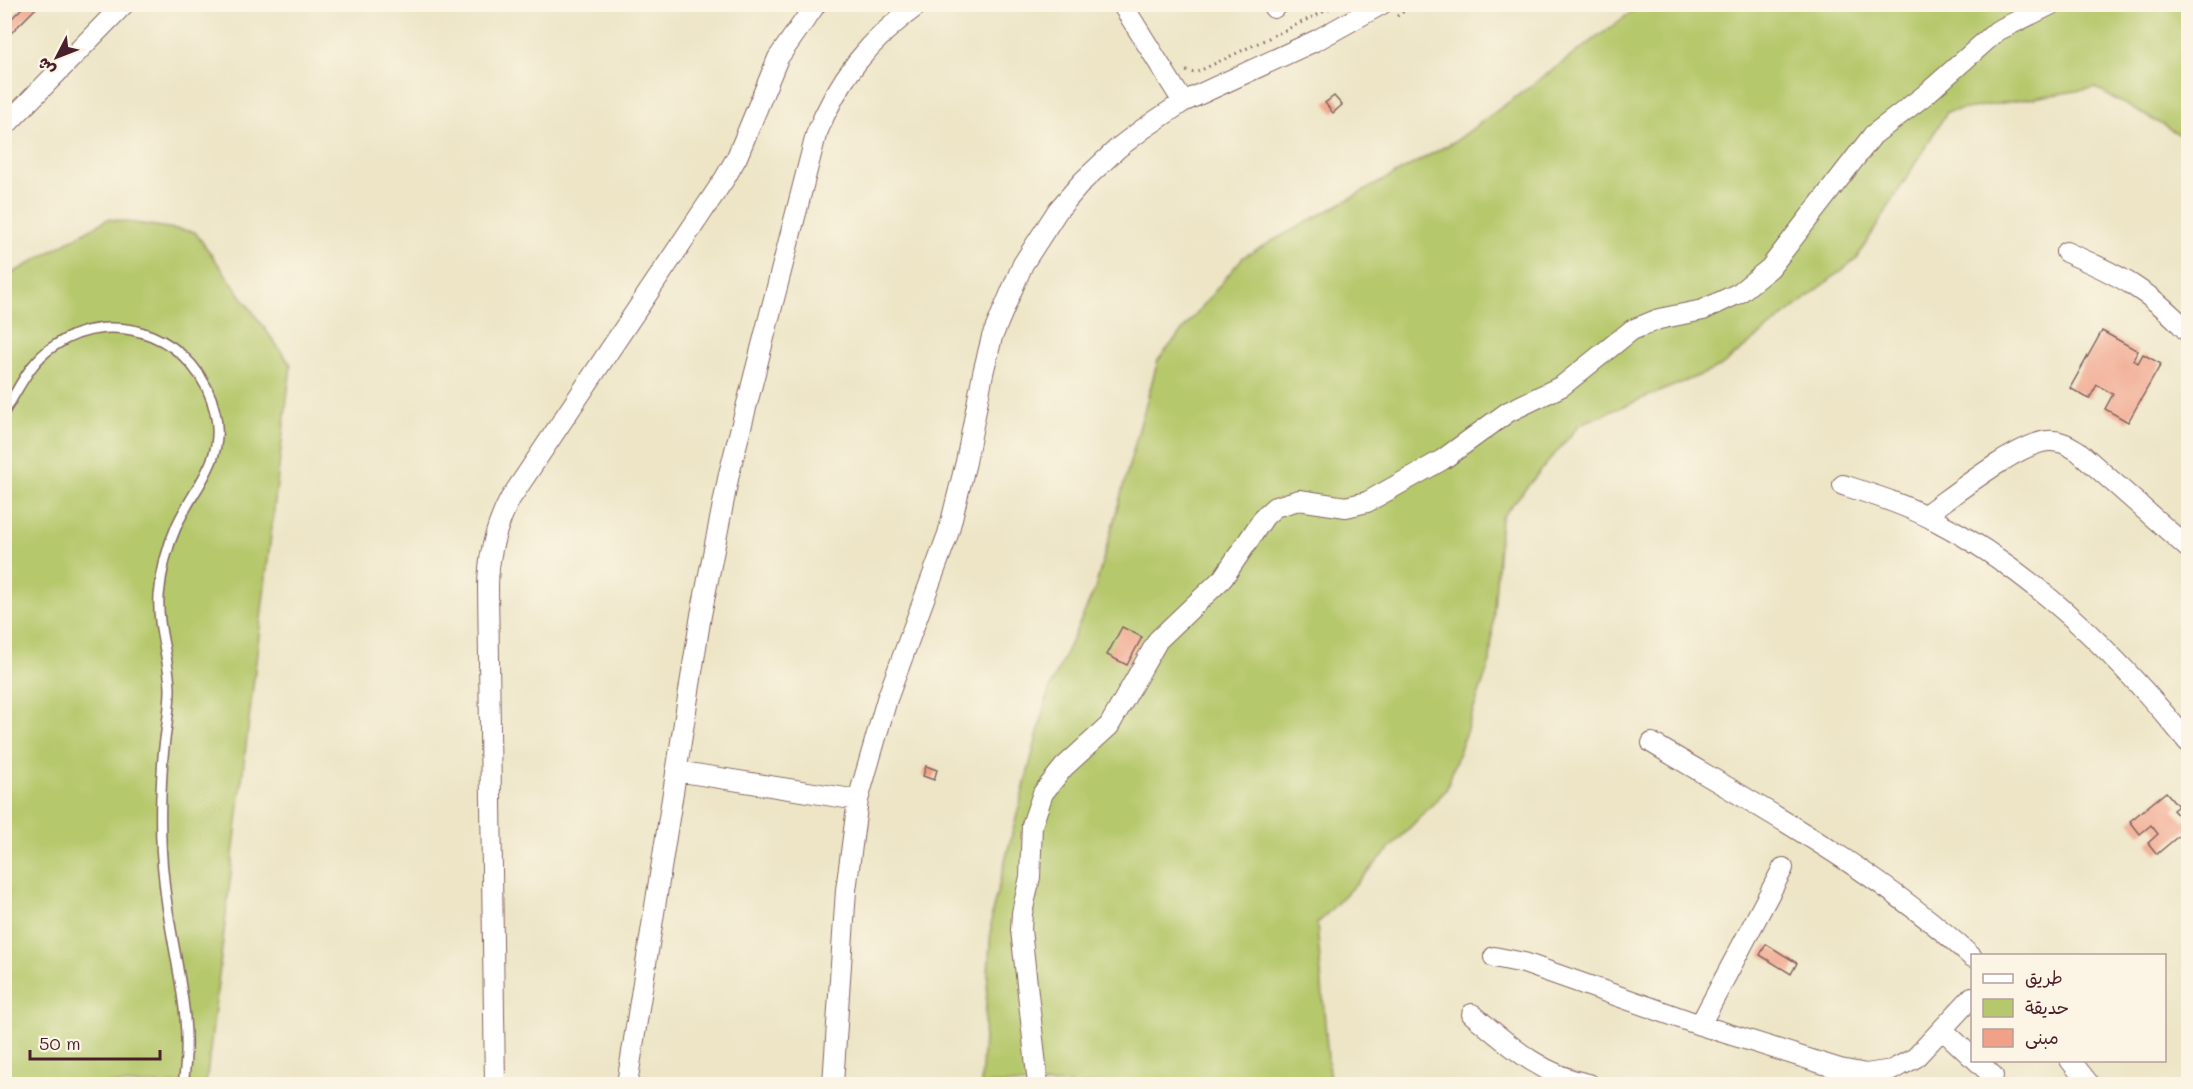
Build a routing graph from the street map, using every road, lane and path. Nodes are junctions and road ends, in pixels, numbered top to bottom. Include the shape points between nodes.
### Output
1 (124, 4) edge
2 (816, 4) edge
3 (919, 4) edge
4 (1122, 4) edge
5 (1321, 4) edge
6 (1340, 4) edge
7 (1415, 4) edge
8 (2052, 4) edge
9 (1325, 12) junction
10 (1386, 12) edge
11 (1182, 68) dead end
12 (1183, 102) junction
13 (4, 127) edge
14 (2066, 252) dead end
15 (2188, 332) edge
16 (4, 412) edge
17 (1843, 485) dead end
18 (1924, 515) junction
19 (2188, 548) edge
20 (2188, 742) edge
21 (1652, 743) dead end
22 (676, 771) junction
23 (858, 800) junction
24 (1783, 868) dead end
25 (1971, 956) edge
26 (1494, 957) dead end
27 (1971, 998) edge
28 (1472, 1014) dead end
29 (1700, 1025) junction
30 (1943, 1030) junction
31 (1971, 1056) edge
32 (1977, 1062) edge
33 (2072, 1062) edge
34 (1993, 1076) dead end
35 (183, 1084) edge
36 (495, 1084) edge
37 (627, 1084) edge
38 (833, 1084) edge
39 (1038, 1084) edge
40 (1589, 1084) edge
41 (2089, 1084) edge

1 - 13 street
2 - 36 street via 778,58 725,178 510,499 495,533 488,579
3 - 22 street via 855,62 835,93 816,135 729,474
4 - 12 street
5 - 9 path
6 - 9 path
7 - 10 path
8 - 39 street via 1997,31 1873,135 1770,268 1739,293 1703,310 1659,319 1632,330 1569,382 1508,412 1442,460 1367,502 1346,507 1299,500 1281,505 1265,516 1224,579 1158,640 1118,715 1053,779 1036,808 1021,930
9 - 11 path via 1194,73
10 - 12 street
12 - 23 street via 1118,148 1083,181 1039,238 1015,280 992,337 948,534 887,699
14 - 15 street via 2134,283
16 - 35 lane via 28,371 52,347 82,332 115,327 148,333 177,349 198,372 212,400 217,431 213,462 176,526 159,597 170,690 161,846 168,914 185,1005
17 - 18 street
18 - 19 street via 2010,457 2047,441 2063,442
18 - 20 street via 1981,547 2065,612 2145,691
21 - 25 street via 1849,861 1909,903
22 - 23 street
22 - 37 street
23 - 38 street via 846,890
24 - 29 street
26 - 29 street via 1524,963
27 - 30 street
28 - 40 street via 1527,1059 1563,1077
29 - 30 street via 1866,1074 1904,1065
30 - 31 street
32 - 34 street
33 - 41 street

